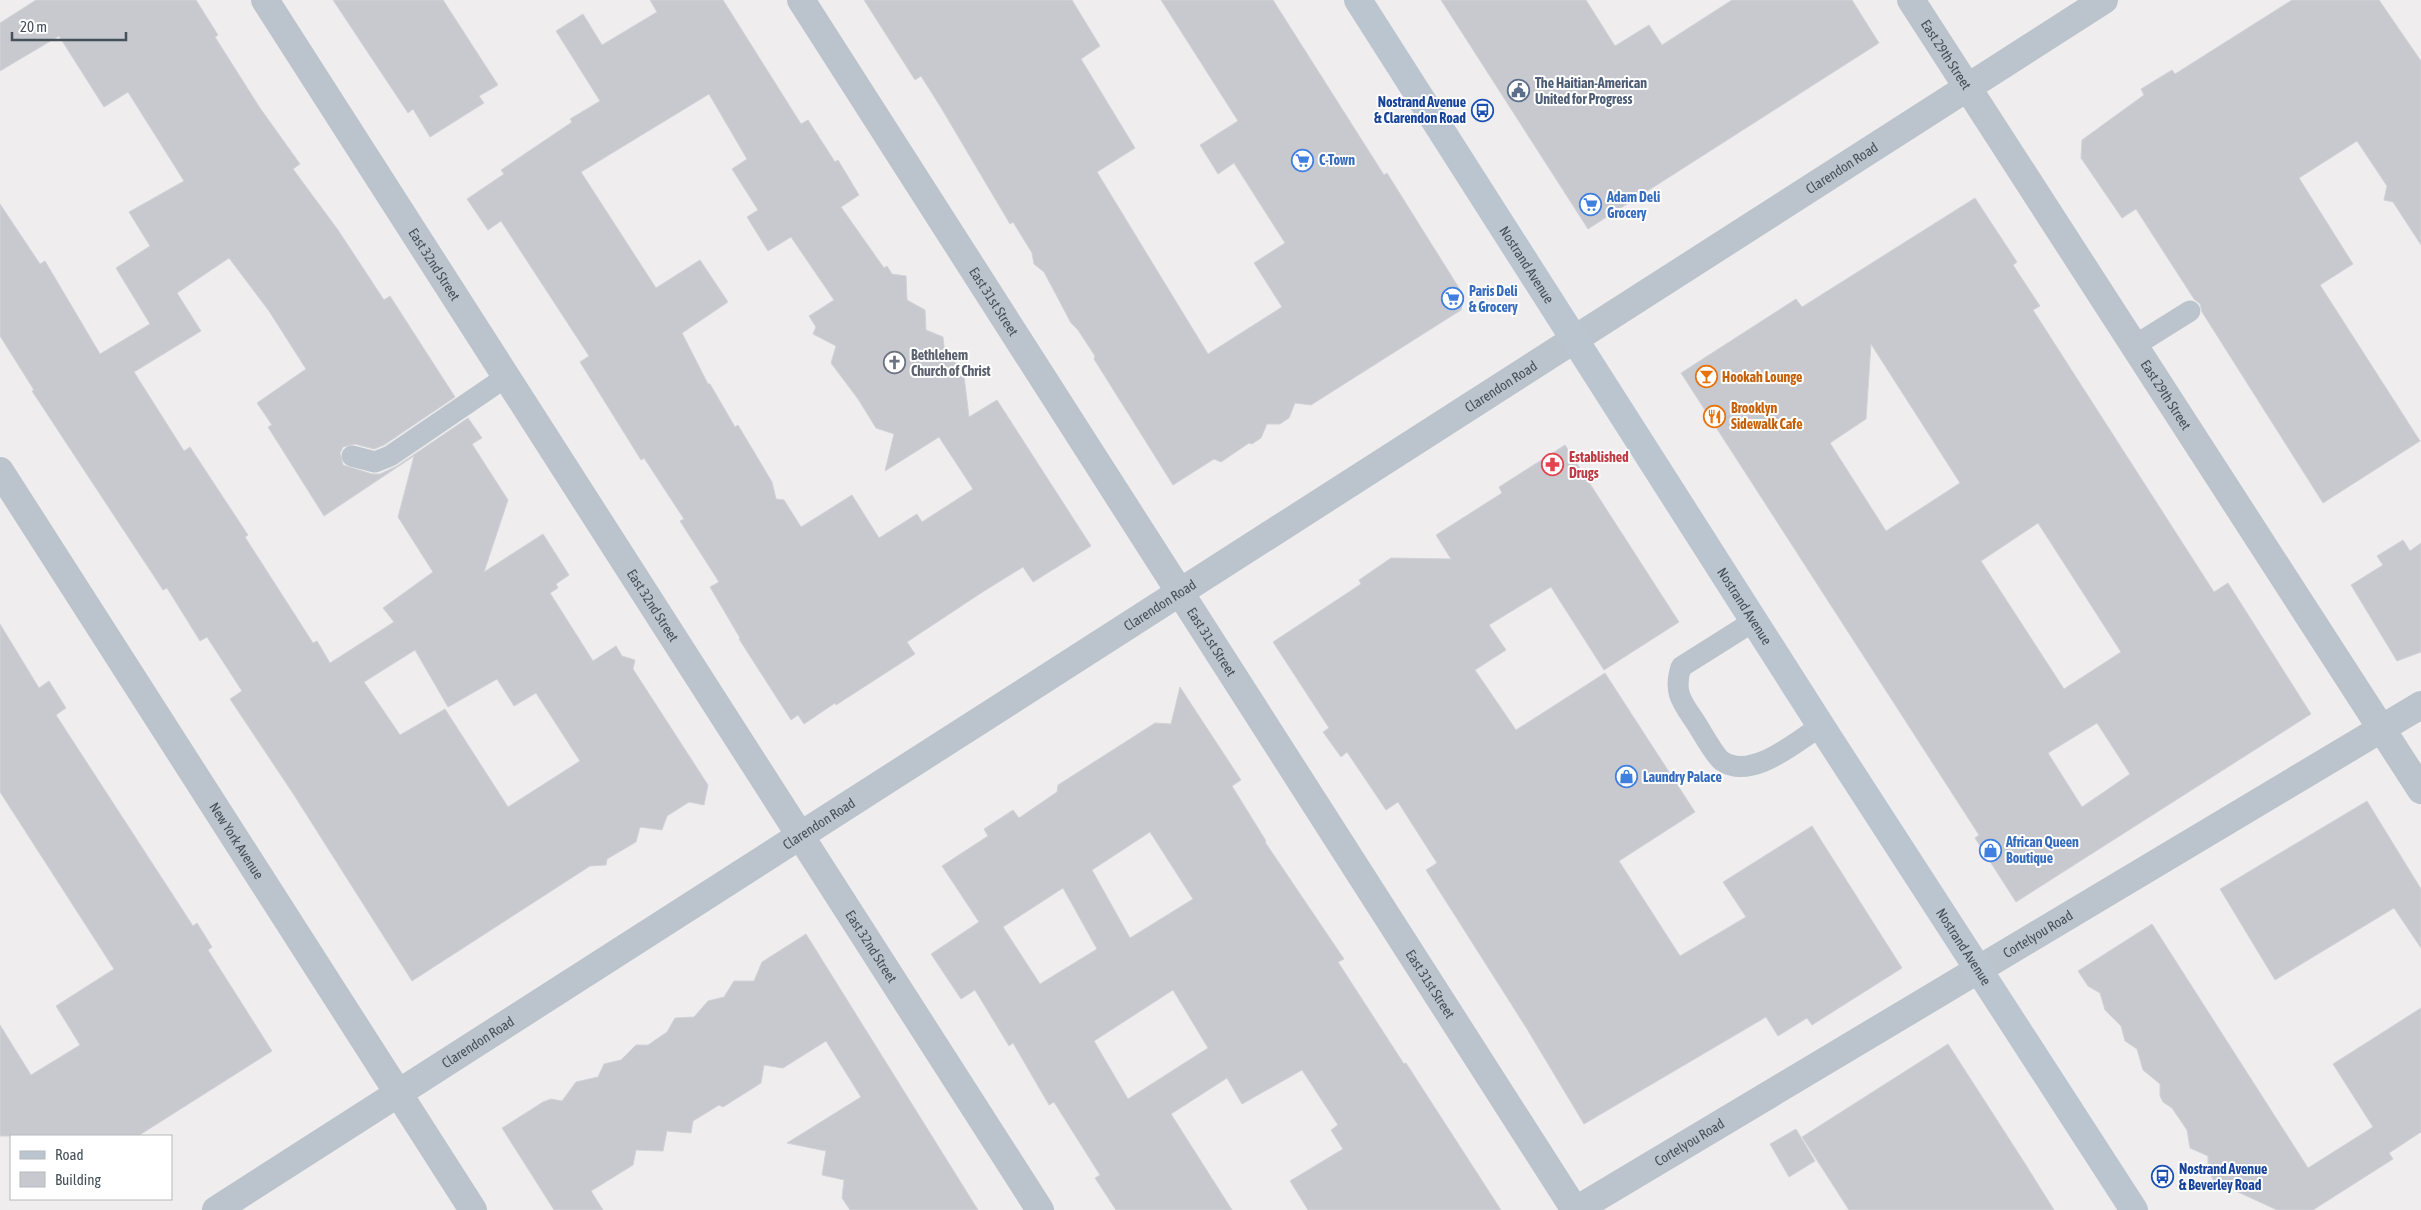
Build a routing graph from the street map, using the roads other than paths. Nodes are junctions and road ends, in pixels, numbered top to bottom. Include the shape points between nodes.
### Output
1 (265, 0) edge
2 (801, 0) edge
3 (1358, 0) edge
4 (1911, 0) edge
5 (2104, 0) edge
6 (1967, 87) junction
7 (2190, 311) dead end
8 (1574, 338) junction
9 (2134, 346) junction
10 (506, 377) junction
11 (352, 456) dead end
12 (0, 471) edge
13 (1180, 592) junction
14 (1754, 621) junction
15 (2421, 706) edge
16 (1821, 726) junction
17 (2382, 730) junction
18 (2421, 790) edge
19 (800, 835) junction
20 (1980, 970) junction
21 (398, 1093) junction
22 (216, 1210) edge
23 (473, 1210) edge
24 (1040, 1210) edge
25 (1576, 1210) edge
26 (2134, 1210) edge

1 - 10 street, East 32nd Street
2 - 13 street, East 31st Street
3 - 8 main road, Nostrand Avenue
4 - 6 street, East 29th Street
5 - 6 street, Clarendon Road
6 - 8 street, Clarendon Road
6 - 9 street, East 29th Street
7 - 9 lane
8 - 13 street, Clarendon Road
8 - 14 main road, Nostrand Avenue
9 - 17 street, East 29th Street
10 - 11 lane via 390,456 375,462
10 - 19 street, East 32nd Street
12 - 21 street, New York Avenue
13 - 19 street, Clarendon Road
13 - 25 street, East 31st Street
14 - 16 main road, Nostrand Avenue
14 - 16 lane via 1681,667 1676,683 1680,699 1721,760 1738,768 1759,765
15 - 17 street, Cortelyou Road
16 - 20 main road, Nostrand Avenue
17 - 18 street, East 29th Street
17 - 20 street, Cortelyou Road
19 - 21 street, Clarendon Road
19 - 24 street, East 32nd Street
20 - 25 street, Cortelyou Road
20 - 26 main road, Nostrand Avenue
21 - 22 street, Clarendon Road
21 - 23 street, New York Avenue

